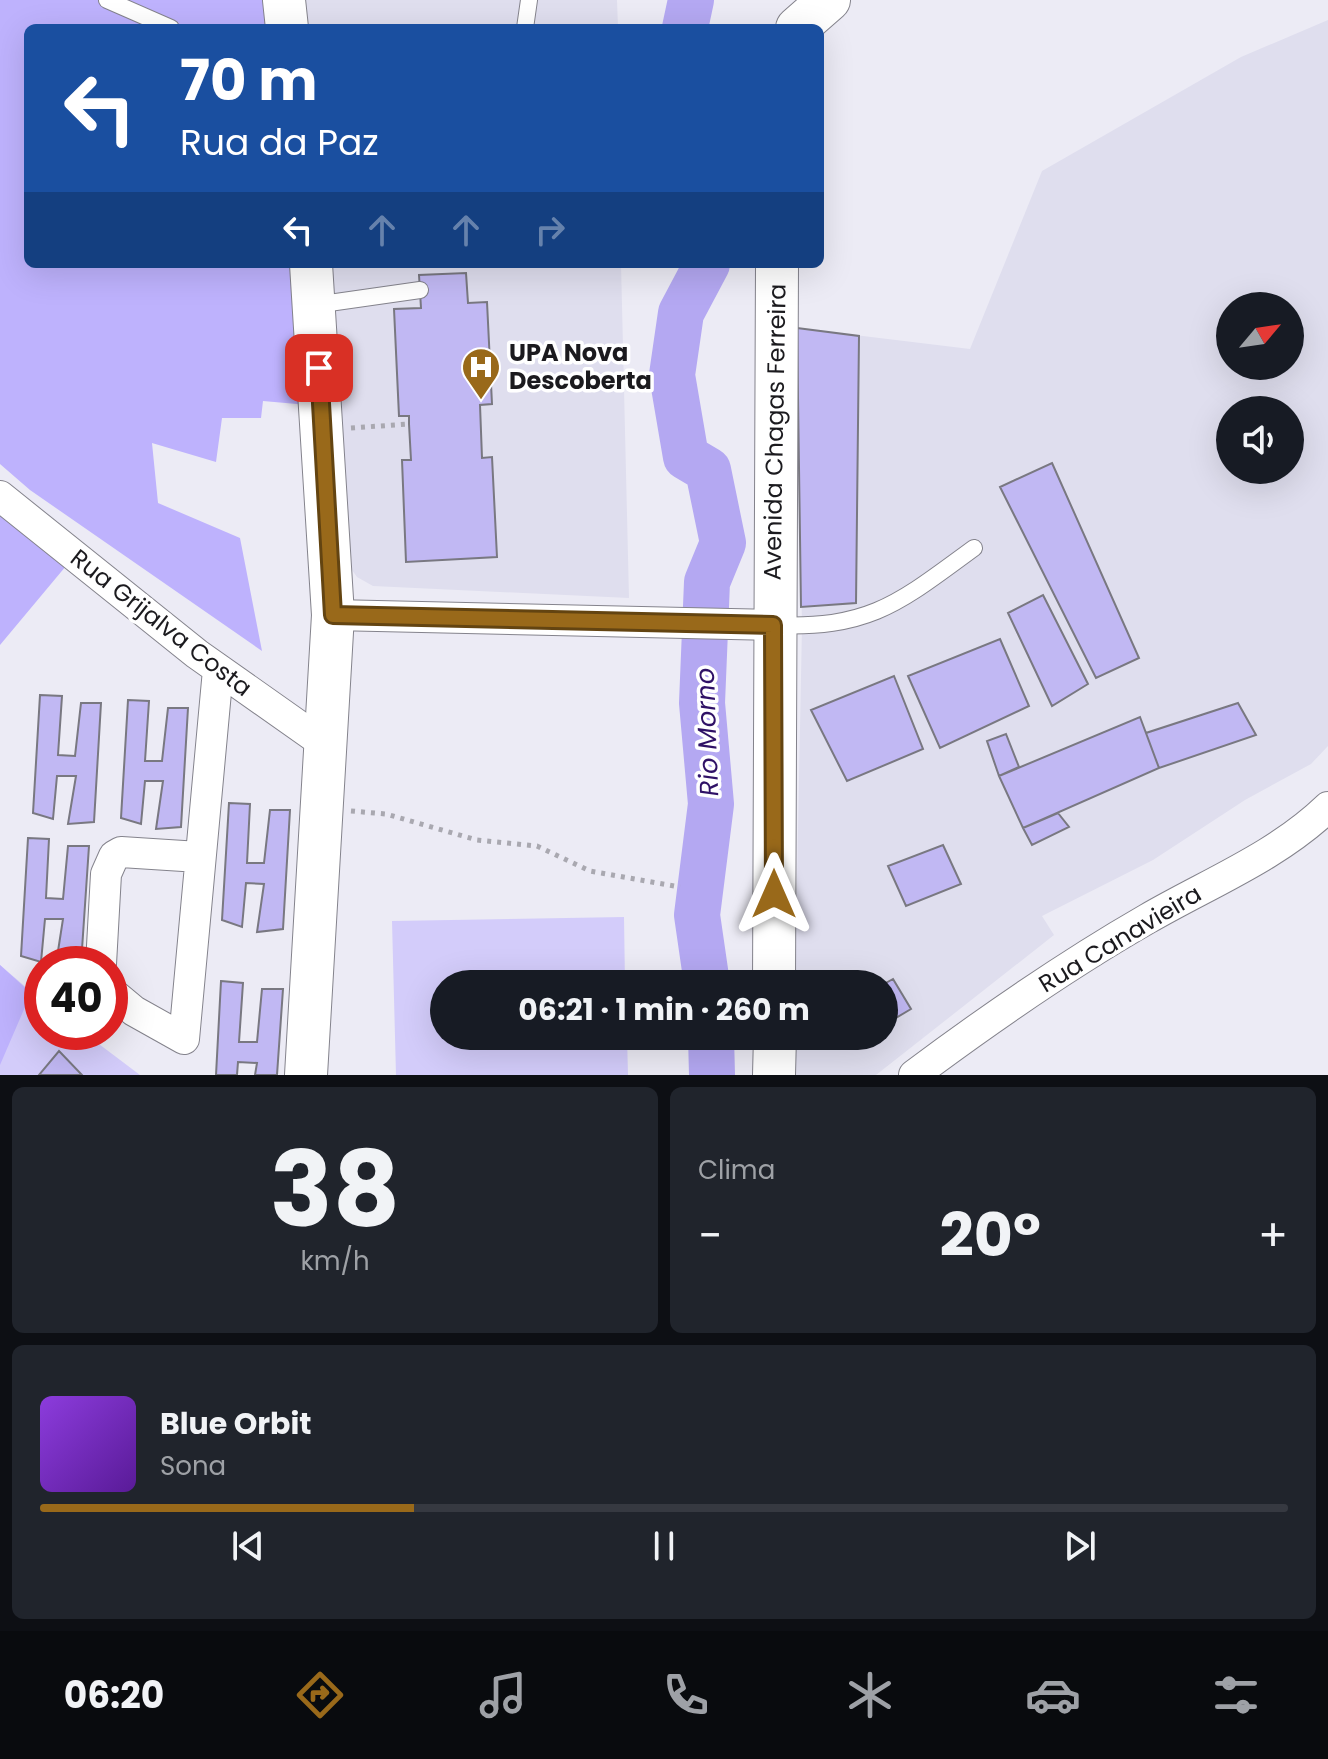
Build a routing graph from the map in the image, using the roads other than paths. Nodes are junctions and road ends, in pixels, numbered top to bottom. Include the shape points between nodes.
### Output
1 (107, 0) edge
2 (529, 0) edge
3 (829, 0) edge
4 (162, 24) edge
5 (526, 24) edge
6 (802, 24) edge
7 (311, 268) edge
8 (777, 268) edge
9 (420, 290) dead end
10 (315, 305) junction
11 (0, 496) edge
12 (974, 548) dead end
13 (333, 615) junction
14 (762, 625) junction
15 (218, 670) junction
16 (326, 745) junction
17 (1328, 807) edge
18 (199, 857) junction
19 (102, 946) edge
20 (774, 970) edge
21 (128, 1006) edge
22 (775, 1050) edge
23 (306, 1075) edge
24 (774, 1075) edge
25 (914, 1075) edge

1 - 4 lane
2 - 5 lane
3 - 6 main road
7 - 10 main road
8 - 14 main road, Avenida Chagas Ferreira
9 - 10 lane
10 - 13 main road
11 - 15 street, Rua Grijalva Costa
12 - 14 lane via 875,613 839,625
13 - 14 street
13 - 16 main road
14 - 20 main road, Avenida Chagas Ferreira
15 - 16 street, Rua Grijalva Costa
15 - 18 street
16 - 23 main road
17 - 25 street, Rua Canavieira via 1309,826 1233,874 1148,918 1024,997
18 - 19 street via 121,852 114,856 106,874
18 - 21 street via 184,1039
22 - 24 main road

